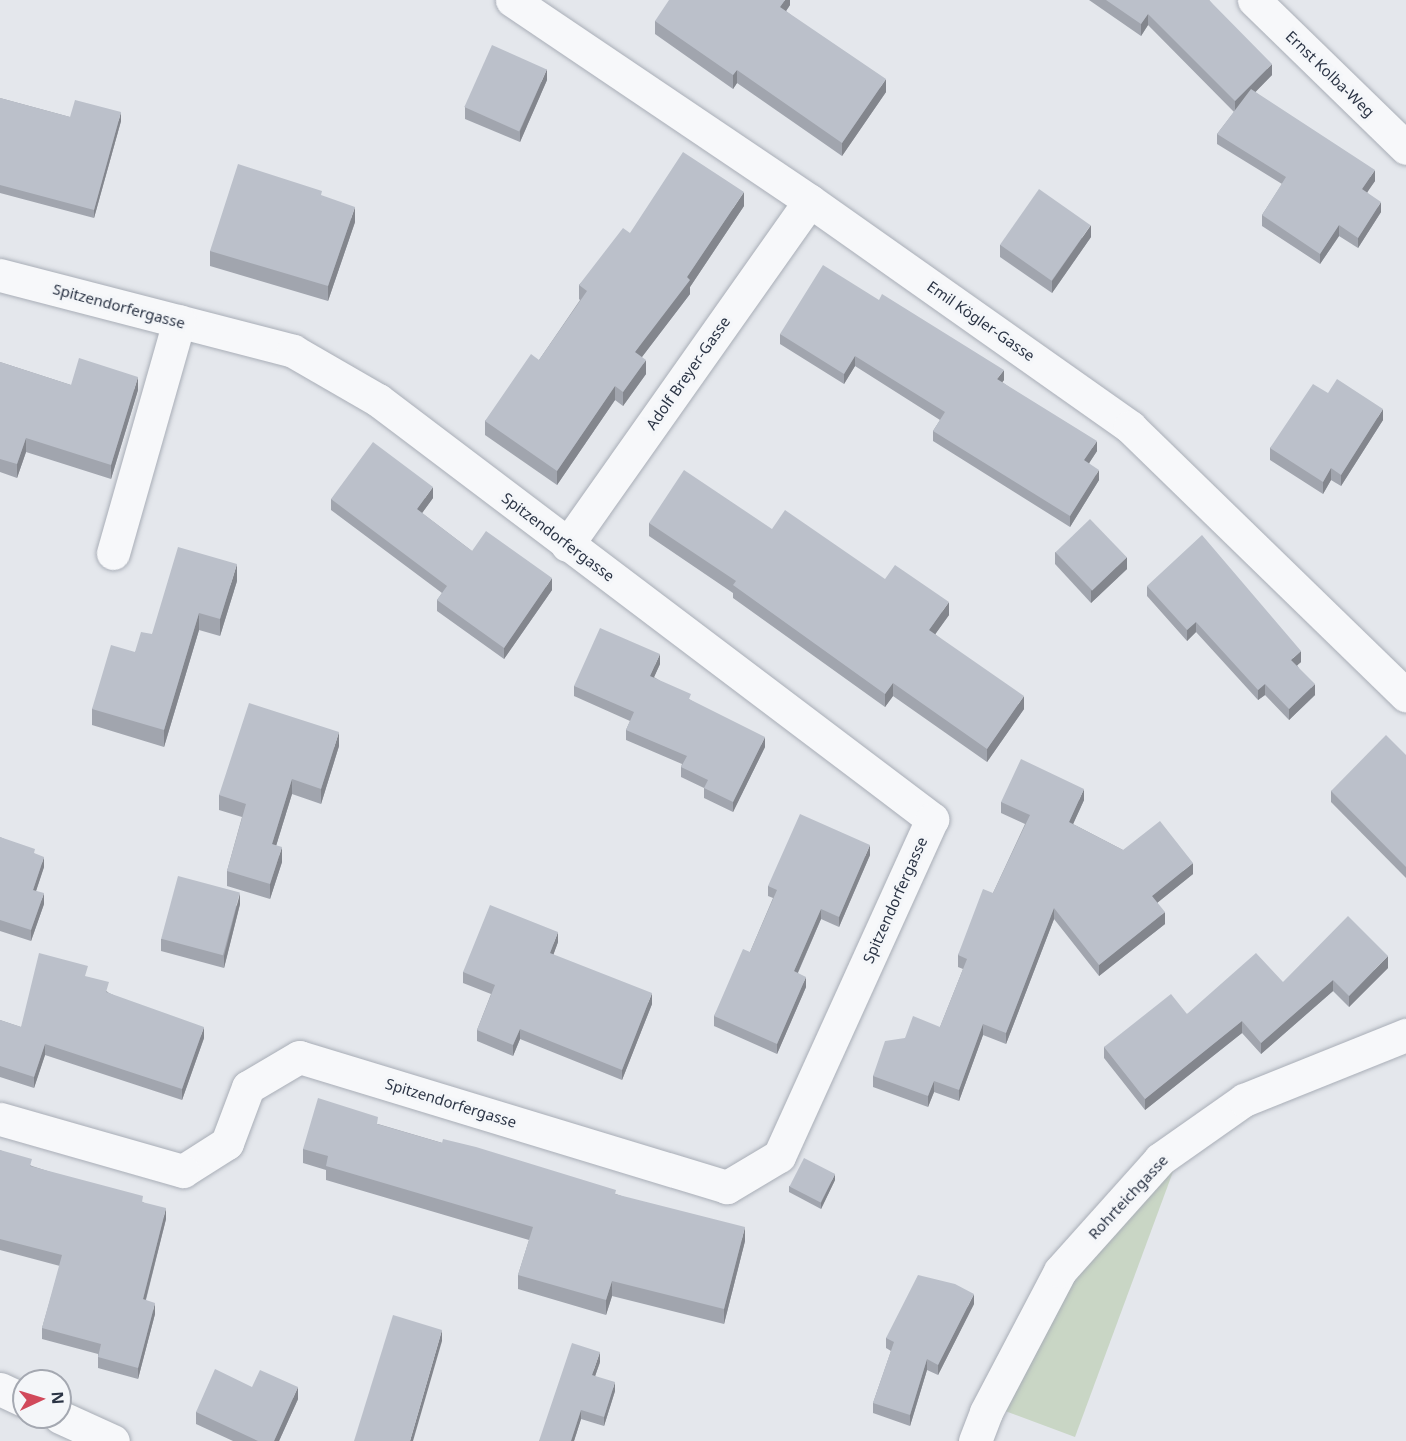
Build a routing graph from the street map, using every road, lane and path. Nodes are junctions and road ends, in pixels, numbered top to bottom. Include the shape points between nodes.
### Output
1 (512, 0) edge
2 (1254, 0) edge
3 (1406, 148) edge
4 (810, 201) junction
5 (0, 275) edge
6 (178, 321) junction
7 (567, 544) junction
8 (113, 553) dead end
9 (1406, 695) edge
10 (1406, 1035) edge
11 (0, 1119) edge
12 (72, 1422) edge
13 (113, 1441) edge
14 (975, 1441) edge

1 - 4 street, Emil Kögler-Gasse
2 - 3 street, Ernst Kolba-Weg
4 - 7 street, Adolf Breyer-Gasse
4 - 9 street, Emil Kögler-Gasse via 1130,427
5 - 6 street, Spitzendorfergasse
6 - 7 street, Spitzendorfergasse via 293,351 378,400
6 - 8 street
7 - 11 street, Spitzendorfergasse via 932,819 779,1156 727,1187 299,1058 248,1087 227,1143 183,1171
10 - 14 street, Rohrteichgasse via 1244,1100 1160,1159 1060,1271 986,1412
12 - 13 street

